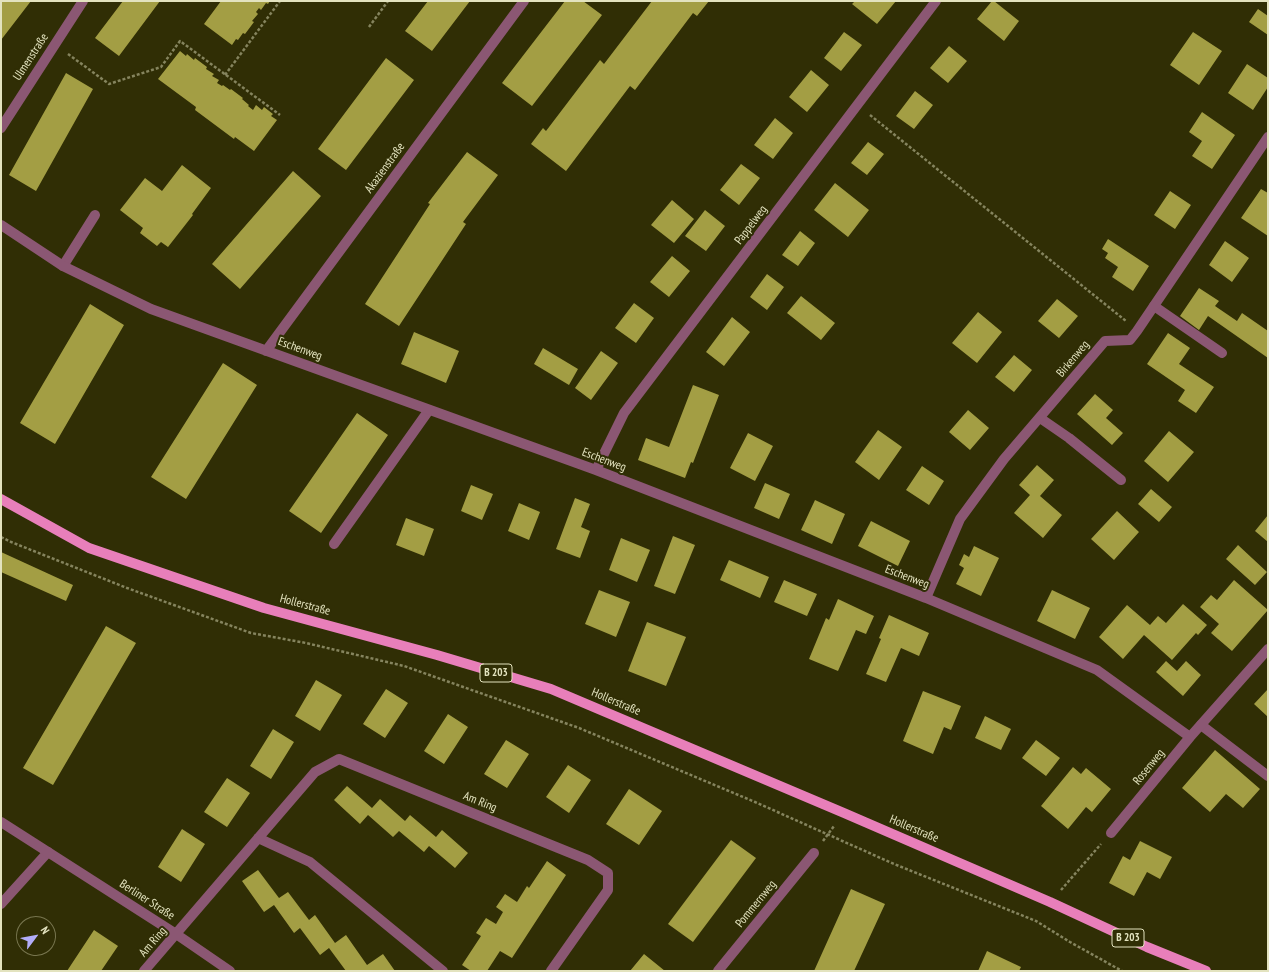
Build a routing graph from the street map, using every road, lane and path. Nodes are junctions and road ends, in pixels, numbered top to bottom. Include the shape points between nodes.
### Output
1 (83, 1) edge
2 (280, 1) edge
3 (388, 1) edge
4 (524, 1) edge
5 (936, 1) edge
6 (369, 27) dead end
7 (55, 44) junction
8 (225, 75) junction
9 (858, 106) junction
10 (280, 115) dead end
11 (1, 128) edge
12 (1268, 137) edge
13 (95, 215) dead end
14 (1, 225) edge
15 (63, 266) junction
16 (1154, 306) junction
17 (1137, 331) junction
18 (266, 351) junction
19 (1222, 353) dead end
20 (429, 410) junction
21 (1040, 418) junction
22 (596, 470) junction
23 (1121, 480) dead end
24 (1, 499) edge
25 (1, 537) edge
26 (334, 544) dead end
27 (926, 598) junction
28 (1268, 649) edge
29 (1201, 725) junction
30 (1190, 737) junction
31 (1268, 776) edge
32 (844, 812) junction
33 (1, 822) edge
34 (1111, 833) joint
35 (828, 834) junction
36 (258, 838) junction
37 (48, 852) junction
38 (814, 853) joint
39 (1050, 902) junction
40 (1, 904) edge
41 (176, 934) junction
42 (144, 971) edge
43 (230, 971) edge
44 (443, 971) edge
45 (551, 971) edge
46 (718, 971) edge
47 (1122, 971) edge
48 (1206, 971) edge

1 - 7 street, Ulmenstraße
2 - 8 path
3 - 6 path
4 - 18 street, Akazienstraße
5 - 9 street, Pappelweg
7 - 8 path via 109,84 161,67 180,41
7 - 11 street, Ulmenstraße
8 - 10 path
9 - 17 path
9 - 22 street, Pappelweg via 624,413
12 - 16 street, Birkenweg
13 - 15 street
14 - 15 street, Eschenweg
15 - 18 street, Eschenweg via 151,309
16 - 17 street, Birkenweg
16 - 19 street
17 - 21 street, Birkenweg via 1130,340 1105,341
18 - 20 street, Eschenweg
20 - 22 street, Eschenweg
20 - 26 street
21 - 23 street
21 - 27 street, Birkenweg via 1004,459 960,519
22 - 27 street, Eschenweg
24 - 32 main road, Hollerstraße / B 203 via 89,548 264,608 437,655 551,690
25 - 35 path via 127,588 251,633 404,666 579,728
27 - 30 street, Eschenweg via 1097,670
28 - 29 street, Rosenweg
29 - 30 street, Rosenweg
29 - 31 street
30 - 34 street, Rosenweg
32 - 35 path
32 - 39 main road, Hollerstraße / B 203
33 - 37 street, Berliner Straße
34 - 39 path
35 - 38 path
35 - 47 path via 894,864 1036,920
36 - 41 street, Am Ring
36 - 44 street via 310,862
36 - 45 street, Am Ring via 315,772 339,759 588,860 608,873 608,890
37 - 40 street
37 - 41 street, Berliner Straße
38 - 46 street, Pommernweg
39 - 48 main road, Hollerstraße / B 203
41 - 42 street, Am Ring
41 - 43 street, Berliner Straße

